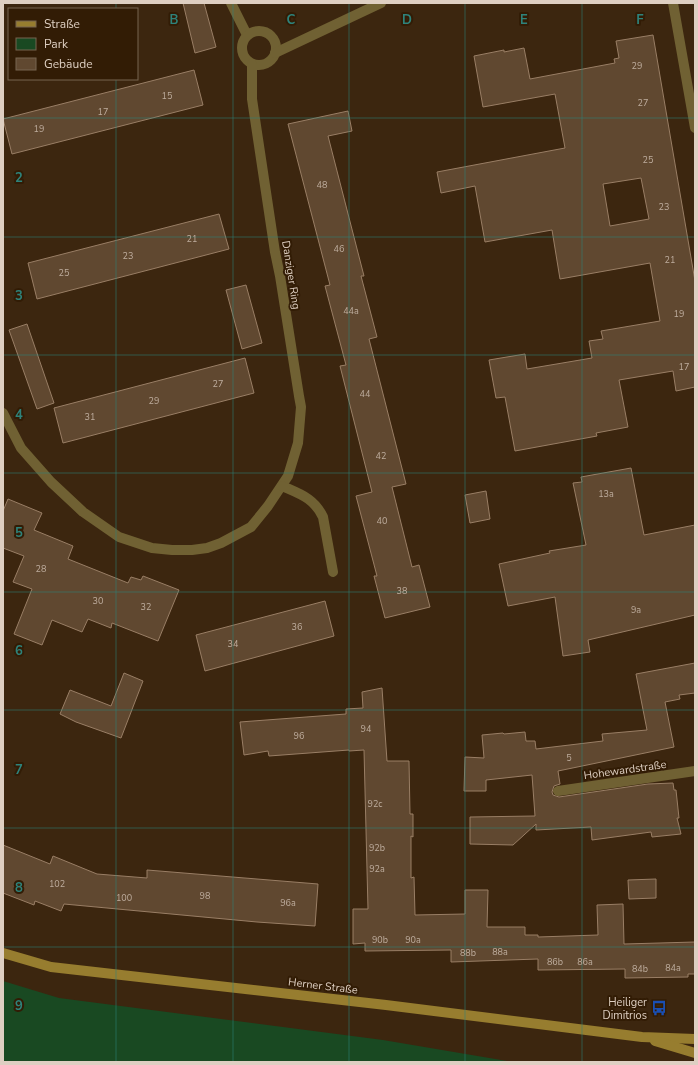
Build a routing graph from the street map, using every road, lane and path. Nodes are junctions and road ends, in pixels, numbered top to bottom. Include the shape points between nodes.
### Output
1 (232, 3) edge
2 (382, 3) edge
3 (673, 3) edge
4 (247, 36) junction
5 (275, 53) junction
6 (252, 64) junction
7 (695, 128) edge
8 (3, 413) edge
9 (282, 486) junction
10 (333, 572) dead end
11 (695, 771) edge
12 (558, 791) dead end
13 (3, 953) edge
14 (642, 1037) junction
15 (695, 1039) edge
16 (695, 1053) edge

1 - 4 street
2 - 5 street
3 - 7 street
4 - 5 street via 257,31 268,33 275,42
4 - 6 street via 241,46 243,57
5 - 6 street via 268,63
6 - 9 street, Danziger Ring via 252,99 301,407 298,443 288,476
8 - 9 street, Danziger Ring via 21,448 51,482 83,512 119,537 152,548 192,550 221,543 251,527
9 - 10 street via 313,501 319,510 323,517
11 - 12 street, Hohewardstraße
13 - 14 main road, Herner Straße via 51,967
14 - 15 main road, Herner Straße
14 - 16 main road, Herner Straße

